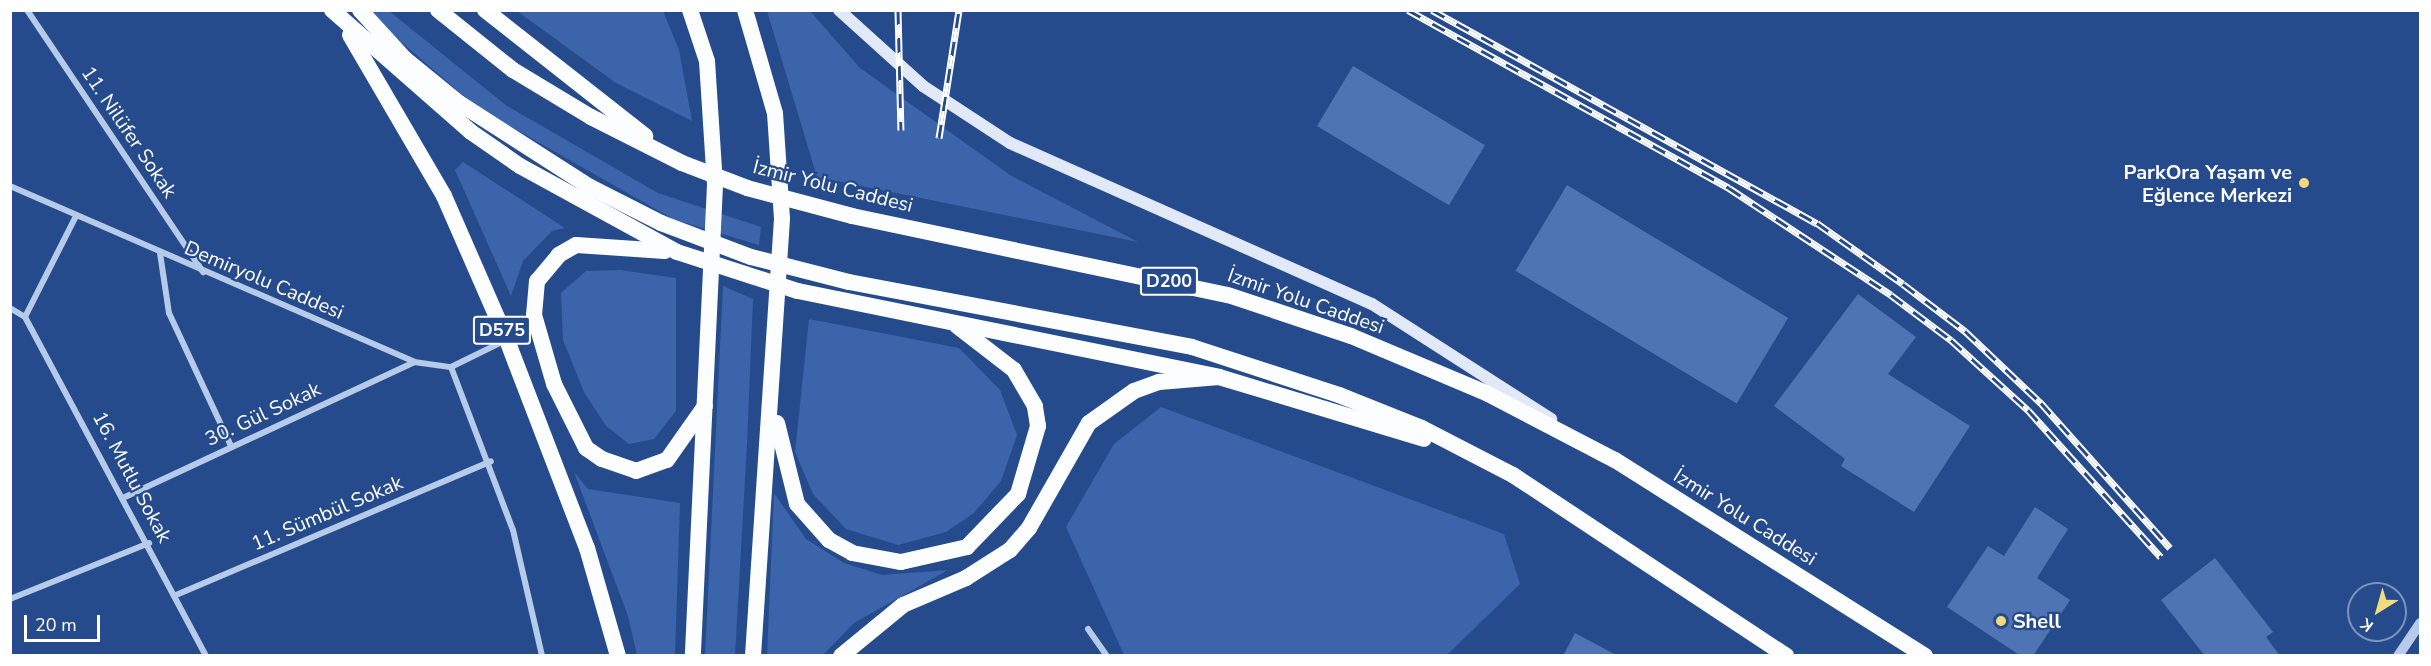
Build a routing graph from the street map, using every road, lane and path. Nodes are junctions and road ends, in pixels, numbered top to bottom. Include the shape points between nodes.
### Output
1 (27, 10) edge
2 (332, 10) edge
3 (360, 10) edge
4 (438, 10) edge
5 (485, 10) edge
6 (690, 10) edge
7 (745, 10) edge
8 (841, 13) edge
9 (343, 24) junction
10 (682, 163) junction
11 (10, 186) edge
12 (76, 216) junction
13 (677, 252) junction
14 (160, 253) junction
15 (204, 273) junction
16 (10, 308) edge
17 (25, 317) junction
18 (956, 325) junction
19 (507, 340) junction
20 (414, 362) junction
21 (451, 368) junction
22 (1219, 377) junction
23 (707, 403) junction
24 (773, 403) junction
25 (231, 446) junction
26 (1473, 454) junction
27 (1615, 460) junction
28 (491, 461) junction
29 (125, 497) junction
30 (149, 543) junction
31 (176, 595) junction
32 (10, 599) edge
33 (2421, 623) edge
34 (1088, 629) dead end
35 (206, 656) edge
36 (542, 656) edge
37 (618, 656) edge
38 (693, 656) edge
39 (753, 656) edge
40 (841, 656) edge
41 (1107, 656) edge
42 (1786, 656) edge
43 (1924, 656) edge
44 (2398, 656) edge

1 - 15 street, 11. Nilüfer Sokak
2 - 9 highway, D575
3 - 26 highway via 405,59 468,110 590,187 661,223 751,257 849,282 1192,347 1339,395
4 - 10 highway, İzmir Yolu Caddesi / D200 via 513,70
5 - 10 highway
6 - 23 highway via 707,61 715,185
7 - 24 highway via 775,113 782,219
8 - 27 main road via 923,86 1010,143 1372,304
9 - 13 highway, D575 via 520,166
9 - 19 highway, D575 via 444,196
10 - 27 highway, İzmir Yolu Caddesi / D200 via 799,203 1228,295 1351,336 1488,394
11 - 12 street, Demiryolu Caddesi
12 - 14 street, Demiryolu Caddesi
12 - 17 street
13 - 18 highway via 743,278
13 - 23 highway via 576,245 559,255 537,281 534,315 554,384 586,448 602,459 636,471 668,460
14 - 15 street, Demiryolu Caddesi
14 - 25 street via 169,313
15 - 20 street, Demiryolu Caddesi
16 - 17 street
17 - 29 street, 16. Mutlu Sokak
18 - 22 highway
18 - 24 highway via 1014,370 1035,406 1038,426 1018,494 989,530 946,556 877,560 829,540 798,504
19 - 21 street
19 - 37 highway, D575 via 587,548
20 - 21 street, Demiryolu Caddesi
20 - 25 street, 30. Gül Sokak
21 - 28 street
22 - 26 highway
22 - 40 highway via 1159,382 1111,406 1076,442 1035,518 1010,550 966,578 903,605
23 - 38 highway
24 - 39 highway
25 - 29 street, 30. Gül Sokak
26 - 42 highway
27 - 43 highway, İzmir Yolu Caddesi / D200
28 - 31 street, 11. Sümbül Sokak
28 - 36 street via 513,530
29 - 30 street, 16. Mutlu Sokak
30 - 31 street, 16. Mutlu Sokak
30 - 32 street
31 - 35 street, 16. Mutlu Sokak
33 - 44 street
34 - 41 street

